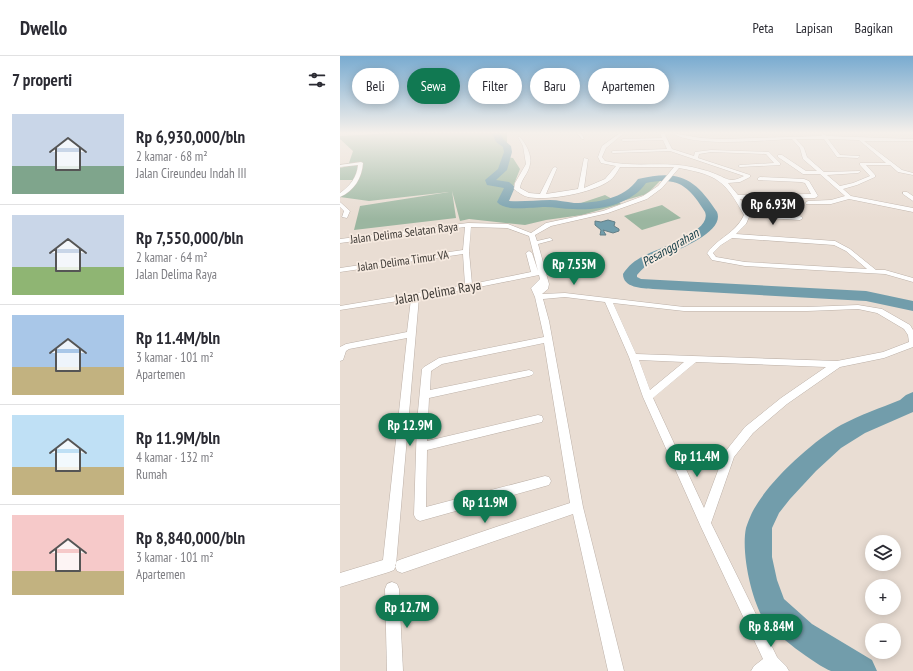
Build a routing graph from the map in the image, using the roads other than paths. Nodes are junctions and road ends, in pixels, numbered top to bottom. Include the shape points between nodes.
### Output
1 (528, 162) edge
2 (586, 162) edge
3 (603, 162) edge
4 (707, 162) edge
5 (776, 162) edge
6 (788, 162) edge
7 (808, 162) edge
8 (888, 162) edge
9 (891, 164) junction
10 (340, 166) edge
11 (620, 166) junction
12 (678, 166) junction
13 (740, 166) dead end
14 (554, 168) dead end
15 (858, 172) dead end
16 (822, 173) junction
17 (913, 174) edge
18 (760, 180) dead end
19 (726, 181) junction
20 (839, 188) junction
21 (581, 190) junction
22 (905, 193) dead end
23 (340, 195) edge
24 (542, 195) junction
25 (737, 197) junction
26 (849, 197) junction
27 (340, 198) edge
28 (913, 199) edge
29 (347, 200) dead end
30 (808, 203) dead end
31 (340, 204) edge
32 (913, 210) edge
33 (747, 215) junction
34 (345, 217) dead end
35 (800, 218) dead end
36 (468, 225) junction
37 (532, 235) junction
38 (732, 236) junction
39 (550, 240) dead end
40 (340, 241) edge
41 (534, 243) junction
42 (466, 252) junction
43 (529, 253) dead end
44 (340, 270) edge
45 (873, 271) junction
46 (539, 275) junction
47 (913, 280) edge
48 (469, 287) junction
49 (415, 296) junction
50 (539, 296) junction
51 (608, 301) junction
52 (340, 308) edge
53 (411, 334) junction
54 (548, 339) junction
55 (633, 357) junction
56 (340, 358) edge
57 (695, 358) junction
58 (837, 364) junction
59 (529, 373) dead end
60 (424, 395) junction
61 (648, 397) junction
62 (538, 419) dead end
63 (422, 447) junction
64 (545, 481) dead end
65 (577, 508) junction
66 (704, 522) junction
67 (402, 566) dead end
68 (340, 580) edge
69 (392, 589) dead end
70 (776, 667) edge
71 (395, 671) edge
72 (616, 671) edge
73 (759, 671) edge

1 - 24 street via 517,189 527,195
2 - 21 street
3 - 11 street
4 - 19 street via 748,176
5 - 13 street via 778,164
6 - 16 street via 805,173
7 - 16 street
8 - 9 street
9 - 17 street via 903,173
9 - 20 street via 862,164 873,176
10 - 23 street via 361,164 357,181
11 - 12 street
11 - 21 street via 607,180
12 - 19 street via 707,172
12 - 37 street via 663,184 638,200 604,212 547,224
14 - 24 street
15 - 16 street
16 - 20 street
18 - 25 street via 802,180 807,182 815,196
19 - 25 street
20 - 26 street
21 - 24 street
22 - 28 street
25 - 33 street
26 - 30 street via 831,202
26 - 32 street
27 - 29 street
31 - 34 street via 347,211
33 - 35 street
33 - 38 street via 744,225
36 - 37 street, Jalan Delima Selatan Raya via 508,226
36 - 40 street, Jalan Delima Selatan Raya
36 - 42 street
37 - 41 street
38 - 45 street via 835,243 848,250
38 - 45 street via 712,250 712,258 746,264
39 - 41 street
41 - 46 street
42 - 44 street, Jalan Delima Timur VA
42 - 48 street
43 - 46 street
45 - 47 street
46 - 48 street, Jalan Delima Raya
46 - 50 street via 544,289
48 - 49 street, Jalan Delima Raya
49 - 52 street, Jalan Delima Raya
49 - 53 street
50 - 51 street via 565,295
50 - 54 street
51 - 55 street
51 - 58 street via 684,309 858,307 880,311 907,327 912,335 913,344 884,356
53 - 56 street via 346,347 342,350
53 - 68 street via 389,565
54 - 60 street via 439,361 427,369
54 - 65 street
55 - 57 street
55 - 61 street
57 - 58 street
57 - 61 street
58 - 66 street via 784,401 749,430 729,455
59 - 60 street
60 - 63 street
61 - 66 street
62 - 63 street
63 - 64 street via 420,515
65 - 67 street
65 - 72 street
66 - 70 street
69 - 71 street
70 - 73 street

